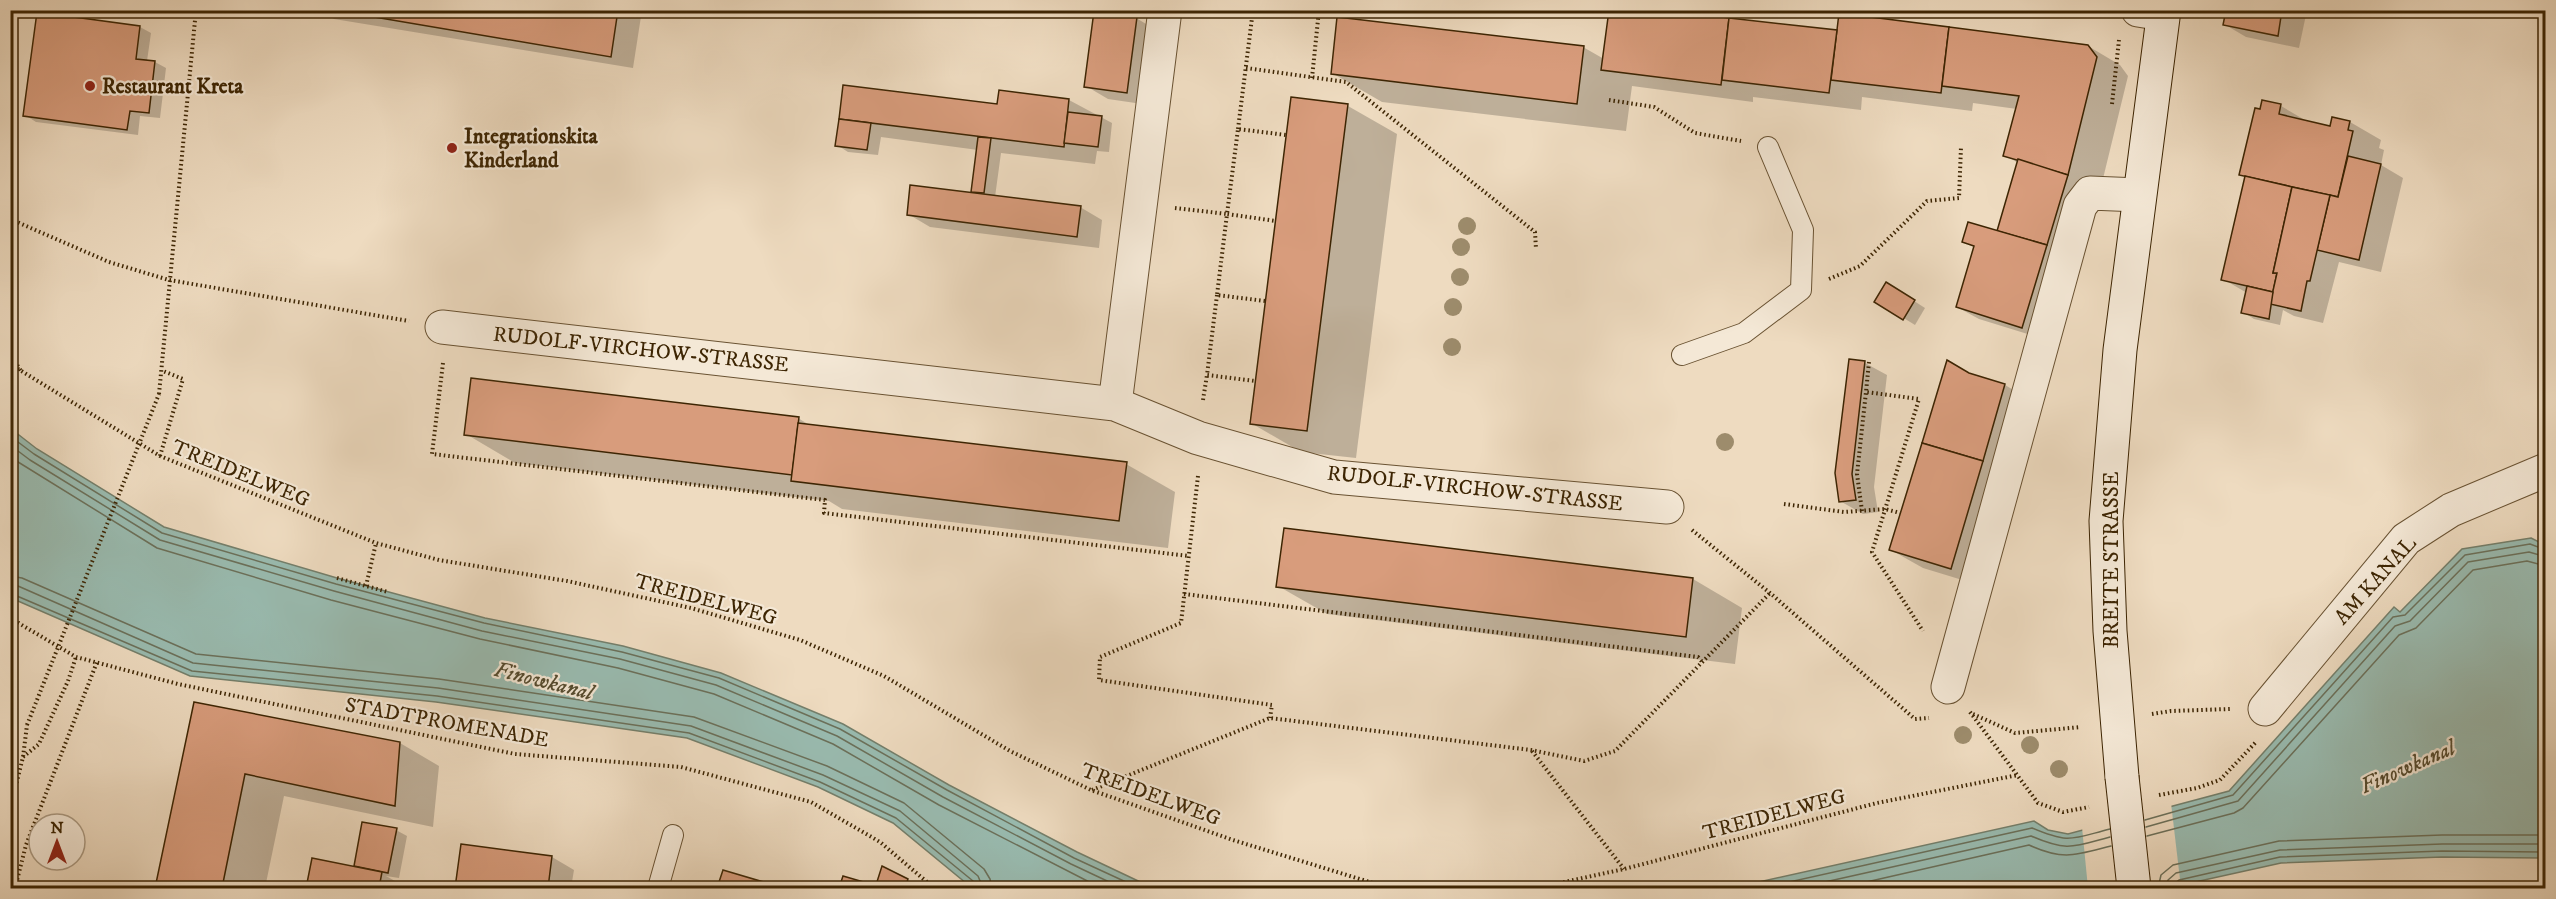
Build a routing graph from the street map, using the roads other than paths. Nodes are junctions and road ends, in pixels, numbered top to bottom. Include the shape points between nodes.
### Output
1 (1165, 10) edge
2 (2155, 12) edge
3 (1768, 147) road end
4 (2139, 195) junction
5 (444, 339) road end
6 (1682, 355) dead end
7 (1115, 404) junction
8 (2546, 470) edge
9 (1667, 507) road end
10 (1954, 700) road end
11 (2265, 709) dead end
12 (673, 835) dead end
13 (658, 888) edge
14 (2134, 888) edge

1 - 7 street
2 - 4 street, BREITE STRASSE
3 - 6 lane via 1803,230 1801,290 1744,333
4 - 10 street via 2091,194 2080,206
4 - 14 street, BREITE STRASSE, bridge via 2120,350 2106,521 2110,632
5 - 7 street, RUDOLF-VIRCHOW-STRASSE
7 - 9 street, RUDOLF-VIRCHOW-STRASSE via 1198,438 1334,477
8 - 11 street, AM KANAL via 2451,510 2406,539
12 - 13 lane

